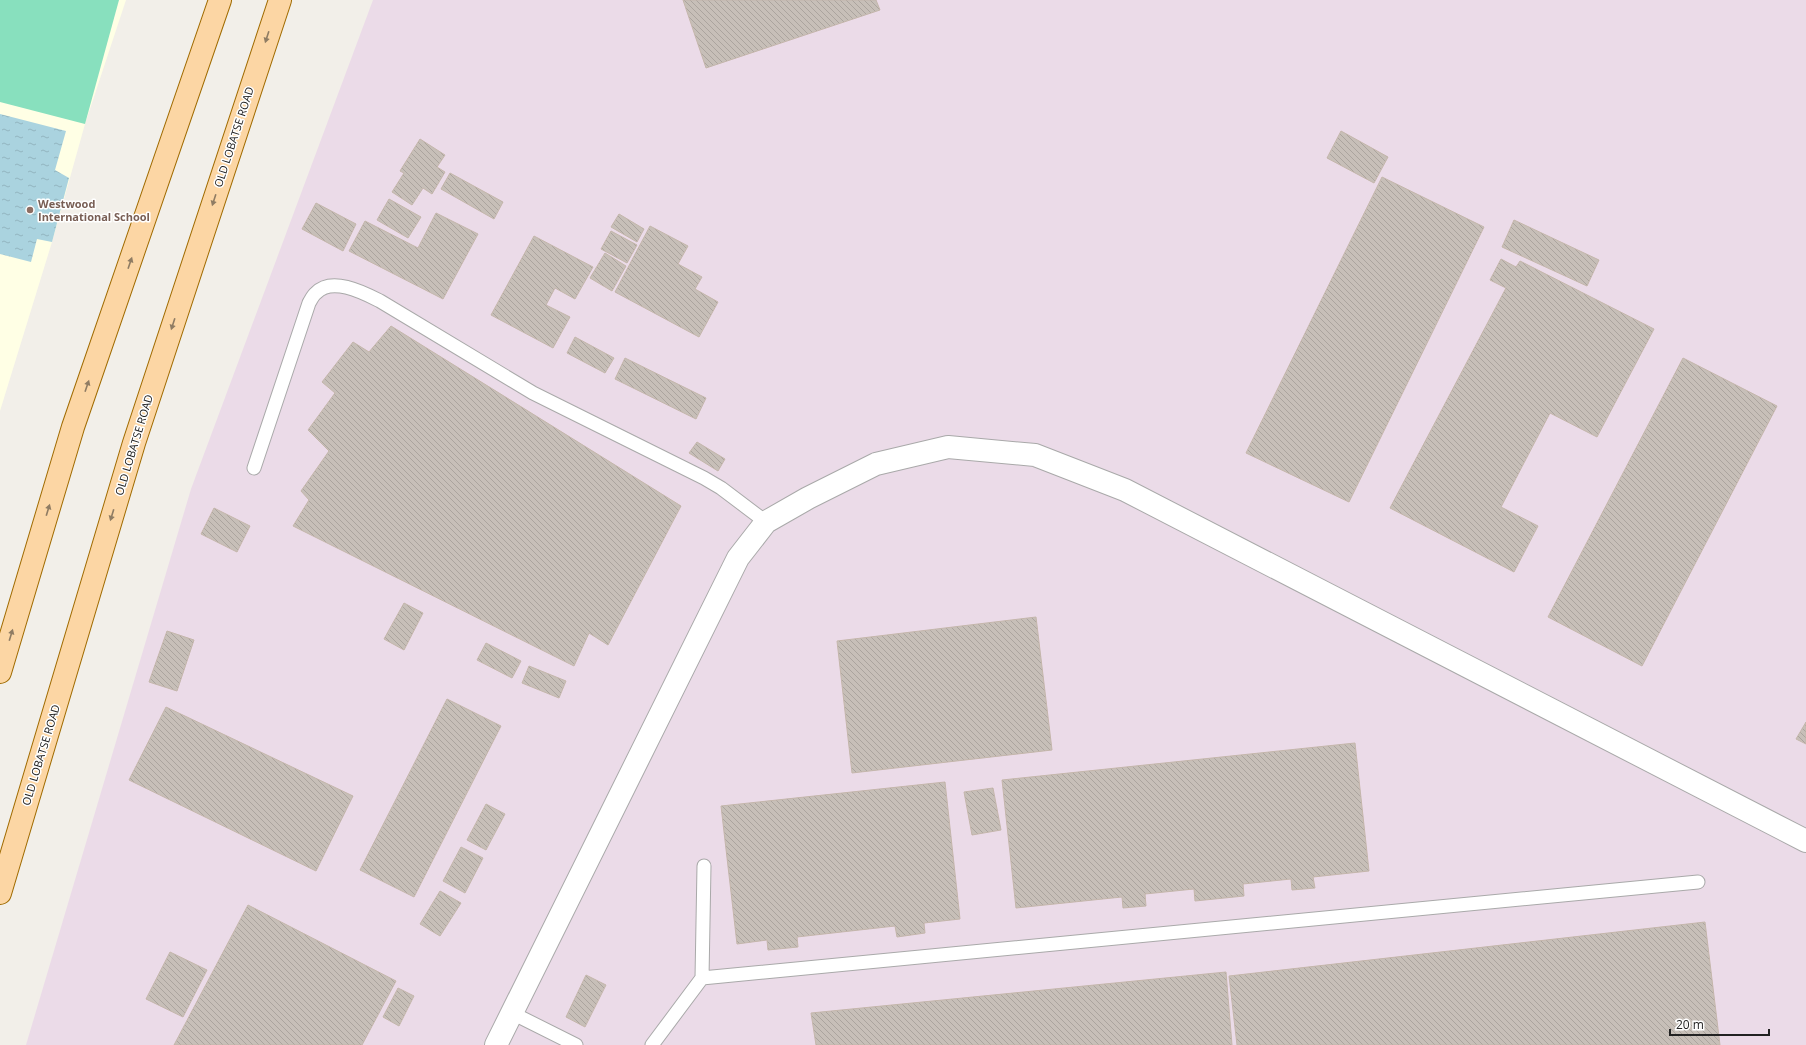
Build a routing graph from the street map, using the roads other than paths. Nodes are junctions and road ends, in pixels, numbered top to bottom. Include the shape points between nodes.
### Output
1 (220, 0) edge
2 (280, 0) edge
3 (254, 468) dead end
4 (766, 522) junction
5 (0, 672) edge
6 (1806, 841) edge
7 (704, 866) dead end
8 (1698, 882) dead end
9 (0, 893) edge
10 (702, 978) junction
11 (512, 1013) junction
12 (496, 1045) edge
13 (576, 1045) edge
14 (652, 1045) edge

5 -> 1 main road via 73,427
2 -> 9 main road, OLD LOBATSE ROAD via 134,444
3 - 4 lane via 309,303 316,292 341,286 356,289 380,301 533,393 704,478
4 - 6 street via 876,464 948,447 1035,455 1125,490
4 - 11 street via 738,558
7 - 10 lane
8 - 10 lane
10 - 14 lane
11 - 12 street
11 - 13 lane

